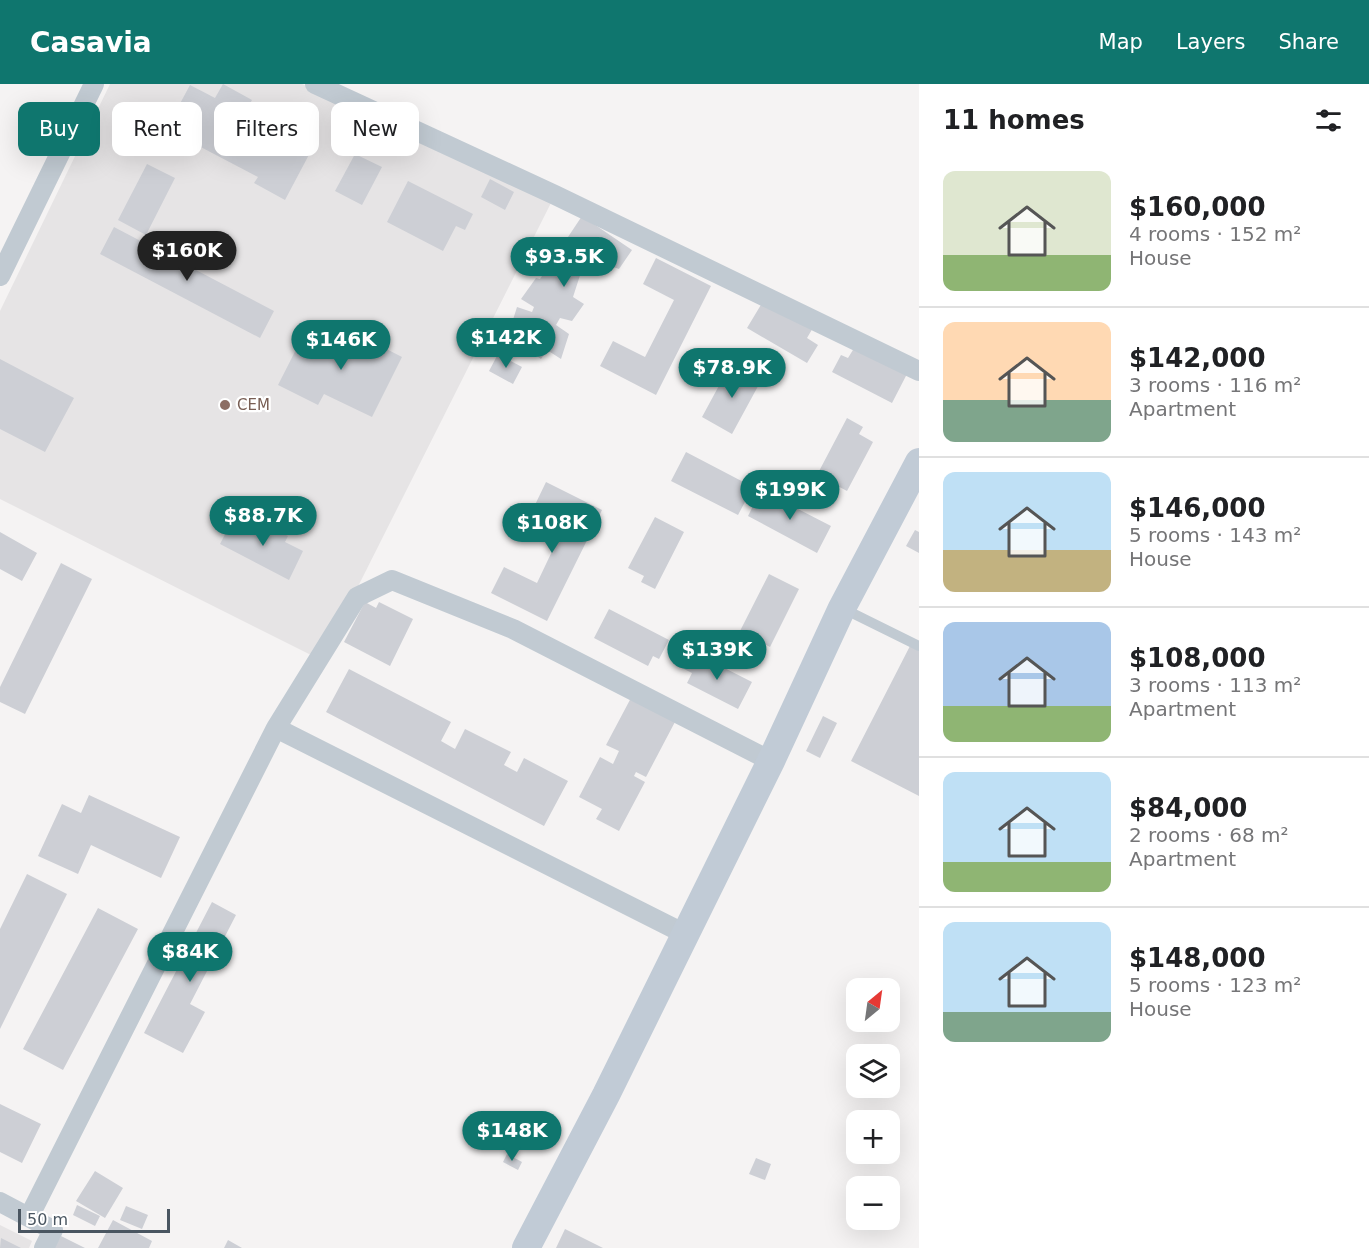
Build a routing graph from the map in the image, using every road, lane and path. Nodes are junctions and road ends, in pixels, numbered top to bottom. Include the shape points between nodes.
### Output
1 (94, 84) edge
2 (315, 84) edge
3 (0, 276) edge
4 (919, 372) edge
5 (919, 462) edge
6 (842, 608) junction
7 (919, 646) edge
8 (276, 728) junction
9 (771, 761) junction
10 (685, 934) junction
11 (0, 1202) edge
12 (29, 1217) junction
13 (44, 1248) edge
14 (526, 1248) edge

1 - 3 street
2 - 4 street via 555,195
5 - 6 main road
6 - 7 lane
6 - 9 main road
8 - 9 street via 357,597 392,580 513,629
8 - 10 street
8 - 12 street
9 - 10 main road
10 - 14 main road
11 - 12 street
12 - 13 street via 53,1230

